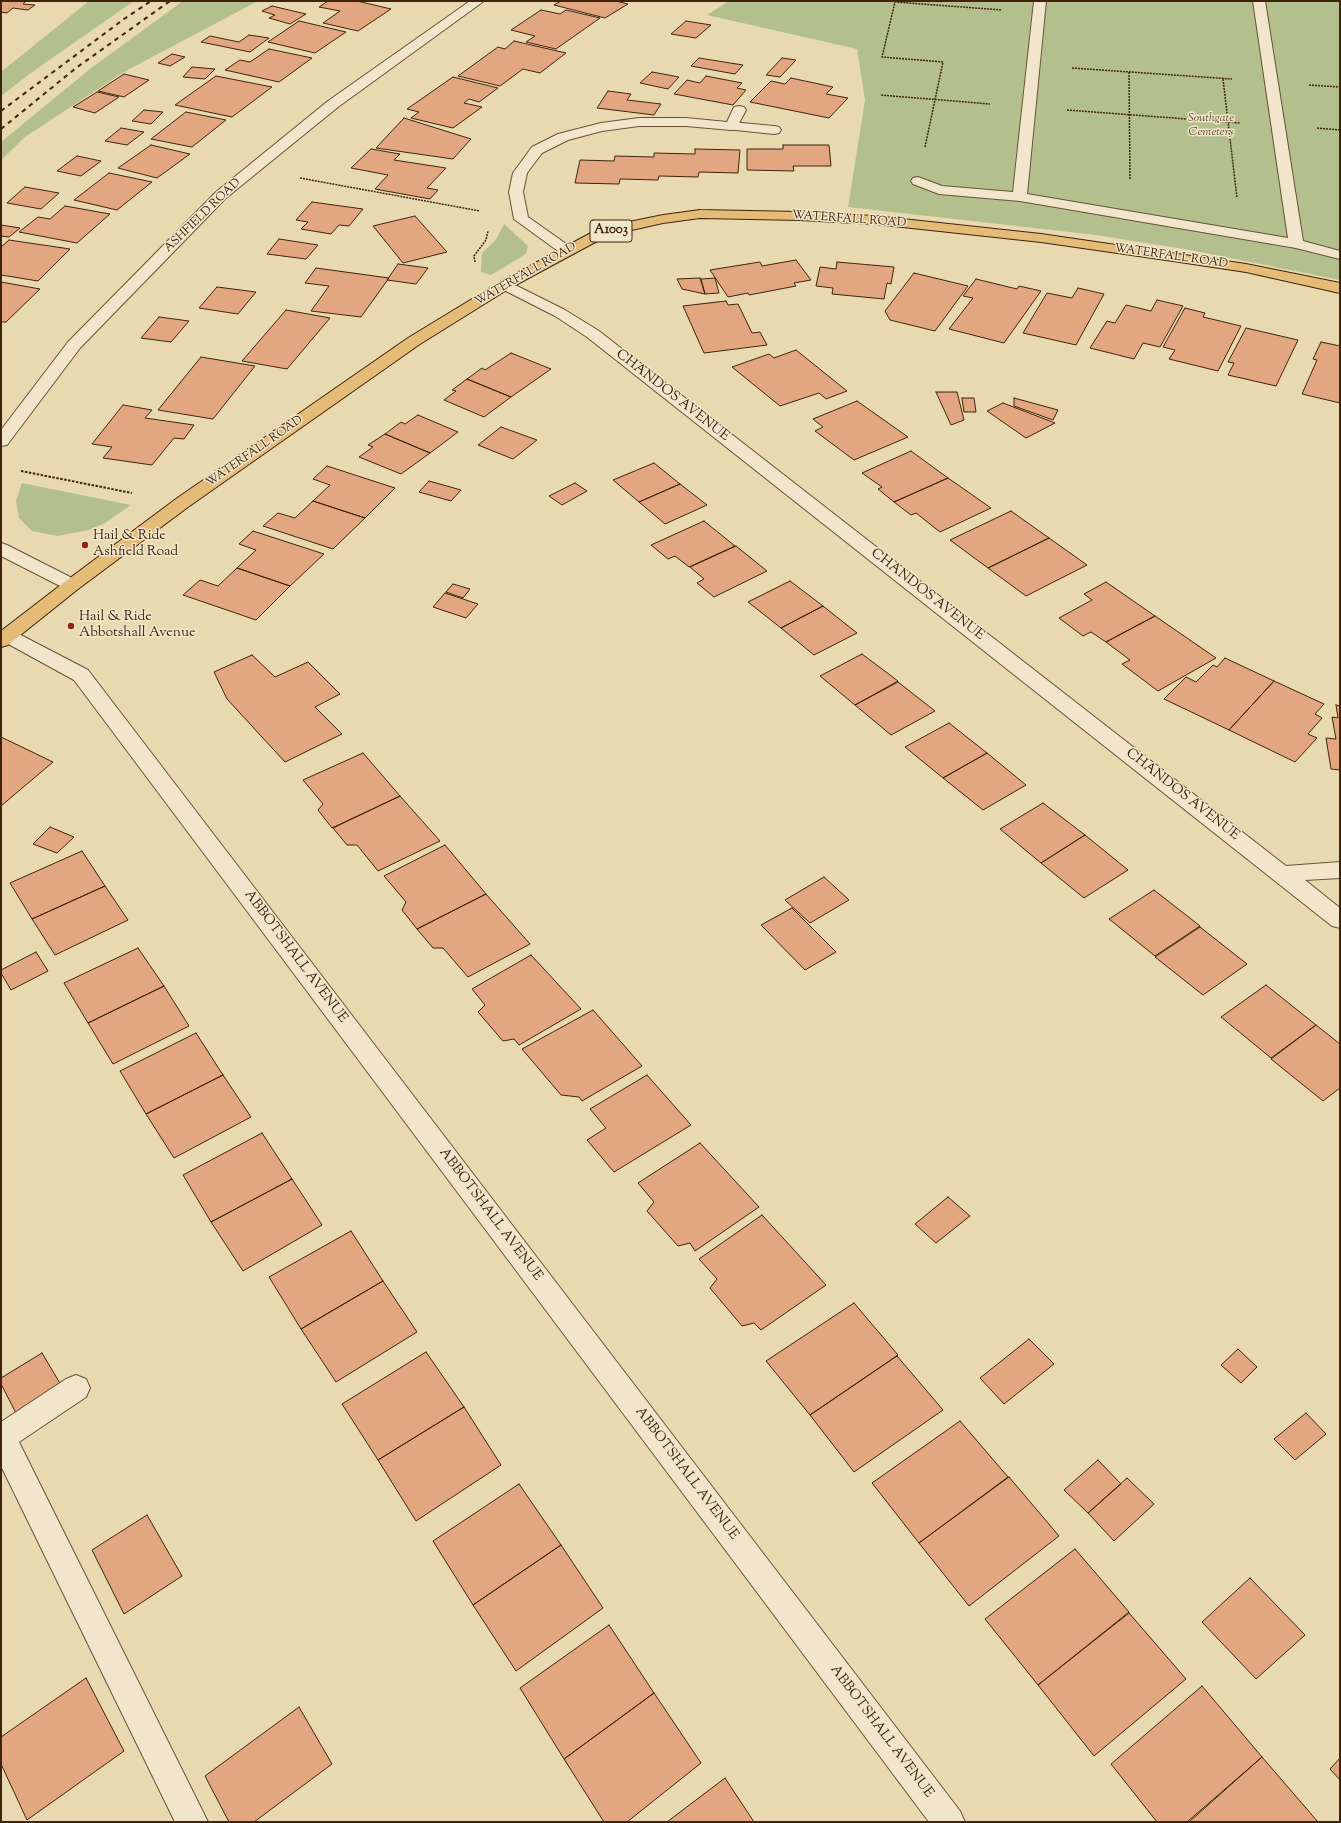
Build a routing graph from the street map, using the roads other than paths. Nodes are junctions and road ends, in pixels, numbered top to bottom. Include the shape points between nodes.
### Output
1 (478, 1) edge
2 (1259, 1) edge
3 (1039, 7) edge
4 (739, 110) dead end
5 (731, 126) junction
6 (774, 130) dead end
7 (918, 181) road end
8 (1020, 197) junction
9 (1296, 244) junction
10 (567, 250) junction
11 (1340, 255) edge
12 (505, 285) junction
13 (1340, 288) edge
14 (1, 441) edge
15 (1, 549) edge
16 (72, 584) junction
17 (4, 639) edge
18 (1340, 870) edge
19 (1283, 874) junction
20 (1340, 920) edge
21 (76, 1388) dead end
22 (1, 1437) edge
23 (192, 1822) edge
24 (949, 1822) edge

1 - 14 street, ASHFIELD ROAD via 333,104 221,195 74,346
2 - 9 street
3 - 8 street
4 - 5 street
5 - 6 street
5 - 10 street via 686,122 640,122 601,127 563,137 537,150 520,173 516,192 522,219
7 - 8 street via 939,190
8 - 9 street
9 - 11 street
10 - 12 main road, WATERFALL ROAD / A1003
10 - 13 main road, WATERFALL ROAD / A1003 via 619,228 663,219 700,214 800,216 918,224 1041,238 1246,268
12 - 16 main road, WATERFALL ROAD / A1003 via 414,341 182,503
12 - 19 street, CHANDOS AVENUE via 560,313 593,334
15 - 16 street
16 - 17 main road, WATERFALL ROAD / A1003
17 - 24 street, ABBOTSHALL AVENUE via 81,675
18 - 19 street
19 - 20 street, CHANDOS AVENUE
21 - 22 street
22 - 23 street

